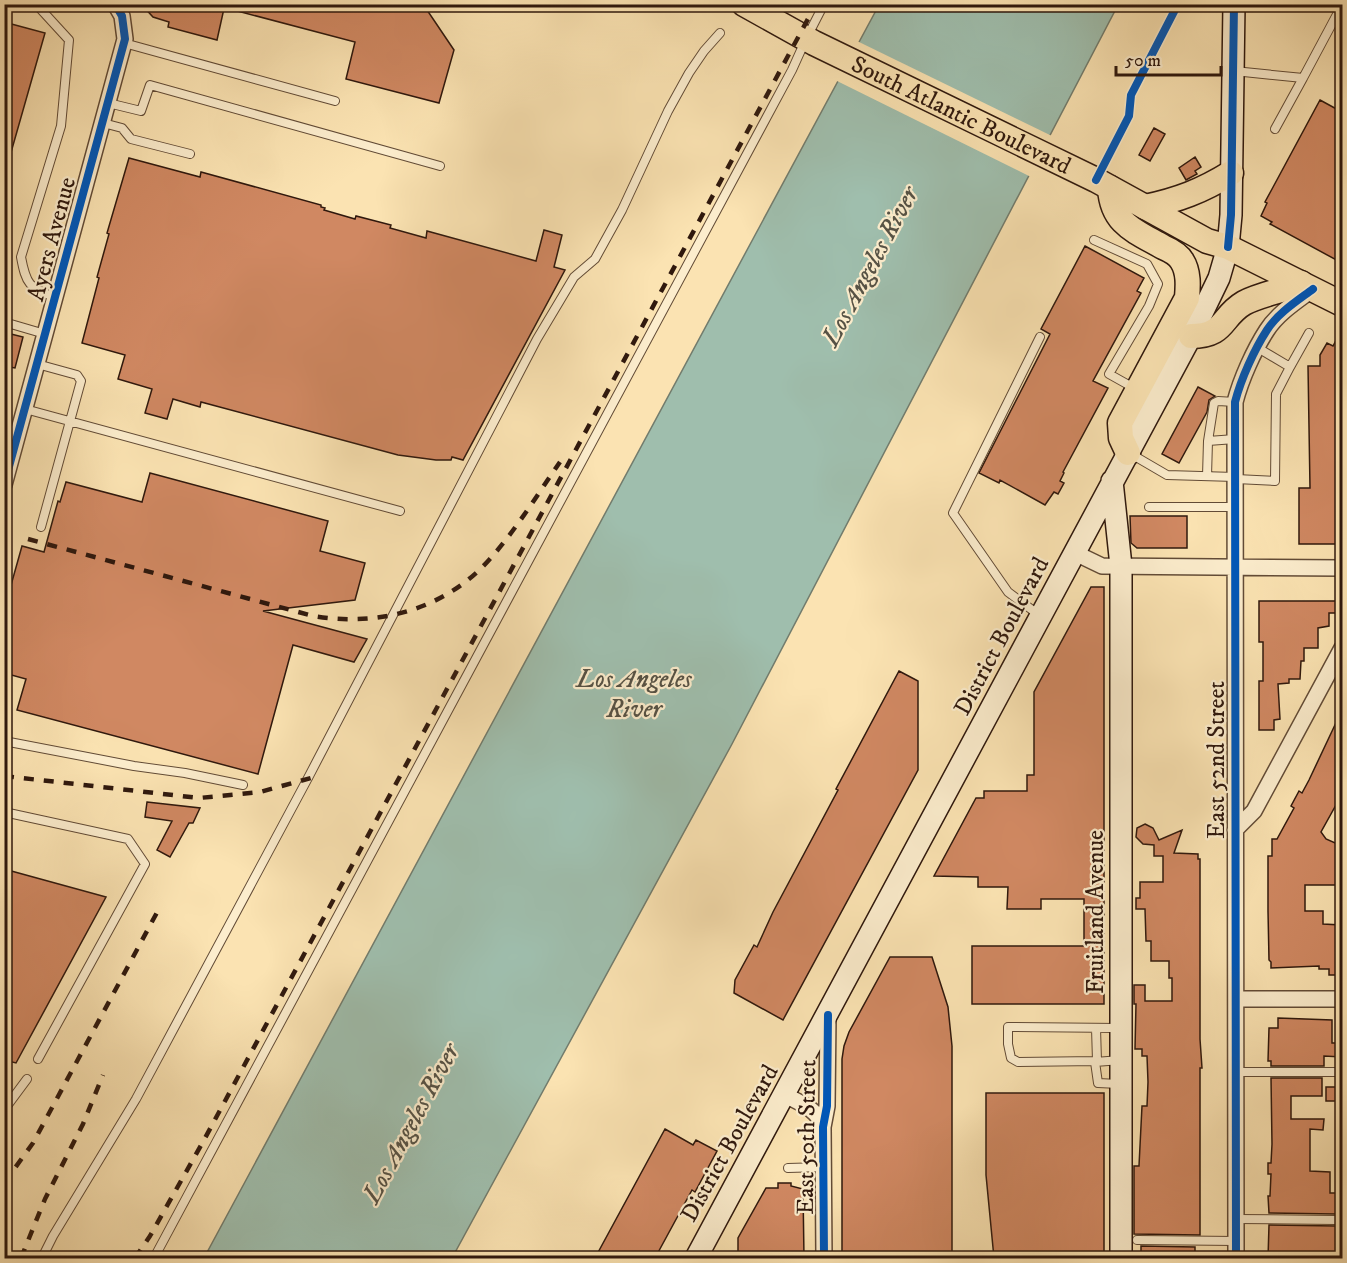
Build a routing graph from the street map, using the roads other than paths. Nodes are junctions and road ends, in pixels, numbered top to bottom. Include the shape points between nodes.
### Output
1 (36, 4) edge
2 (115, 4) edge
3 (824, 4) edge
4 (1234, 4) edge
5 (1342, 5) edge
6 (751, 6) edge
7 (720, 33) dead end
8 (810, 41) junction
9 (124, 43) junction
10 (1233, 70) junction
11 (1303, 78) junction
12 (335, 101) dead end
13 (108, 103) junction
14 (103, 123) junction
15 (1275, 129) dead end
16 (190, 154) dead end
17 (440, 166) dead end
18 (1231, 173) junction
19 (1100, 182) junction
20 (1145, 207) junction
21 (1094, 240) dead end
22 (1228, 247) junction
23 (1307, 286) junction
24 (56, 297) junction
25 (1342, 303) edge
26 (4, 322) edge
27 (1309, 333) dead end
28 (45, 334) junction
29 (1191, 336) junction
30 (1040, 337) dead end
31 (1258, 348) junction
32 (37, 364) junction
33 (1290, 366) junction
34 (1147, 396) junction
35 (1235, 402) junction
36 (25, 409) junction
37 (70, 421) junction
38 (1235, 439) junction
39 (1208, 441) junction
40 (1128, 453) junction
41 (1207, 476) junction
42 (1235, 478) junction
43 (1112, 481) junction
44 (4, 485) edge
45 (1149, 507) dead end
46 (1236, 507) junction
47 (400, 511) dead end
48 (41, 526) dead end
49 (1075, 553) junction
50 (1121, 566) junction
51 (1235, 567) junction
52 (1342, 568) edge
53 (1041, 616) junction
54 (1342, 648) edge
55 (4, 741) edge
56 (243, 785) dead end
57 (4, 812) edge
58 (1235, 830) junction
59 (1236, 999) junction
60 (1342, 999) edge
61 (828, 1015) junction
62 (1096, 1028) junction
63 (1121, 1028) junction
64 (38, 1059) dead end
65 (1097, 1060) junction
66 (1121, 1060) junction
67 (1236, 1072) junction
68 (1339, 1072) dead end
69 (27, 1079) dead end
70 (1121, 1084) junction
71 (785, 1095) junction
72 (4, 1110) edge
73 (824, 1127) junction
74 (824, 1167) junction
75 (788, 1168) dead end
76 (1236, 1219) junction
77 (1336, 1220) dead end
78 (1137, 1240) dead end
79 (1236, 1241) junction
80 (42, 1258) edge
81 (154, 1258) edge
82 (696, 1258) edge
83 (824, 1258) edge
84 (1121, 1258) edge
85 (1236, 1258) edge

1 - 24 lane via 69,40 61,126 21,257 25,278 35,290
2 - 9 street, Ayers Avenue via 122,16
3 - 8 lane
4 - 10 main road
5 - 11 lane
6 - 8 main road, South Atlantic Boulevard
7 - 80 lane via 689,73 668,111 596,259 574,278 537,339 153,1068
8 - 19 main road, South Atlantic Boulevard
8 - 81 lane
9 - 12 lane
9 - 13 street, Ayers Avenue
10 - 11 lane
10 - 18 main road
11 - 15 lane
13 - 14 street, Ayers Avenue
13 - 17 lane via 141,111 150,85
14 - 16 lane via 122,128 131,139
14 - 24 street, Ayers Avenue
18 - 20 main road via 1205,189
18 - 22 main road
19 - 20 main road, South Atlantic Boulevard
19 - 34 main road via 1120,220 1175,253 1189,283 1187,298
20 - 22 main road, South Atlantic Boulevard via 1208,242
21 - 34 lane via 1147,264 1158,284 1109,374
22 - 23 main road, South Atlantic Boulevard
22 - 29 main road via 1219,278
23 - 25 main road, South Atlantic Boulevard
23 - 29 main road via 1246,302 1217,331
23 - 31 street, East 52nd Street via 1268,328
24 - 28 street, Ayers Avenue
26 - 28 lane
27 - 33 lane
28 - 32 street, Ayers Avenue
29 - 34 main road
30 - 53 lane via 953,513 1008,592
31 - 33 lane
31 - 35 street, East 52nd Street
32 - 36 street, Ayers Avenue
32 - 37 lane via 80,377
33 - 42 lane via 1276,394 1275,481
34 - 40 main road via 1120,423 1119,431
35 - 38 street, East 52nd Street
35 - 39 lane via 1214,403
36 - 37 lane
36 - 44 street, Ayers Avenue
37 - 47 lane
37 - 48 lane
38 - 39 lane
38 - 42 street, East 52nd Street
39 - 41 lane
40 - 41 lane via 1167,475
40 - 43 main road, District Boulevard
41 - 42 lane
42 - 46 street, East 52nd Street
43 - 49 main road, District Boulevard
43 - 50 main road, Fruitland Avenue
45 - 46 lane
46 - 51 street, East 52nd Street
49 - 50 street via 1102,566
49 - 53 main road, District Boulevard
50 - 51 street
50 - 63 main road, Fruitland Avenue
51 - 52 street
51 - 58 street, East 52nd Street
53 - 61 main road, District Boulevard
54 - 58 street via 1254,811
55 - 56 lane
57 - 64 lane via 128,839 145,864
58 - 59 street, East 52nd Street
59 - 60 street
59 - 67 street, East 52nd Street
61 - 71 main road, District Boulevard
61 - 73 street, East 50th Street
62 - 63 lane
62 - 65 lane
62 - 65 lane via 1008,1027 1008,1044 1011,1058 1018,1062
63 - 66 main road, Fruitland Avenue
65 - 66 lane
65 - 70 lane via 1098,1083
66 - 70 main road, Fruitland Avenue
67 - 68 lane
67 - 76 street, East 52nd Street
69 - 72 lane
70 - 84 main road, Fruitland Avenue
71 - 73 street, East 50th Street via 814,1110
71 - 82 main road, District Boulevard
73 - 74 street, East 50th Street
74 - 75 lane
74 - 83 street, East 50th Street
76 - 77 lane
76 - 79 street, East 52nd Street
78 - 79 lane
79 - 85 street, East 52nd Street

